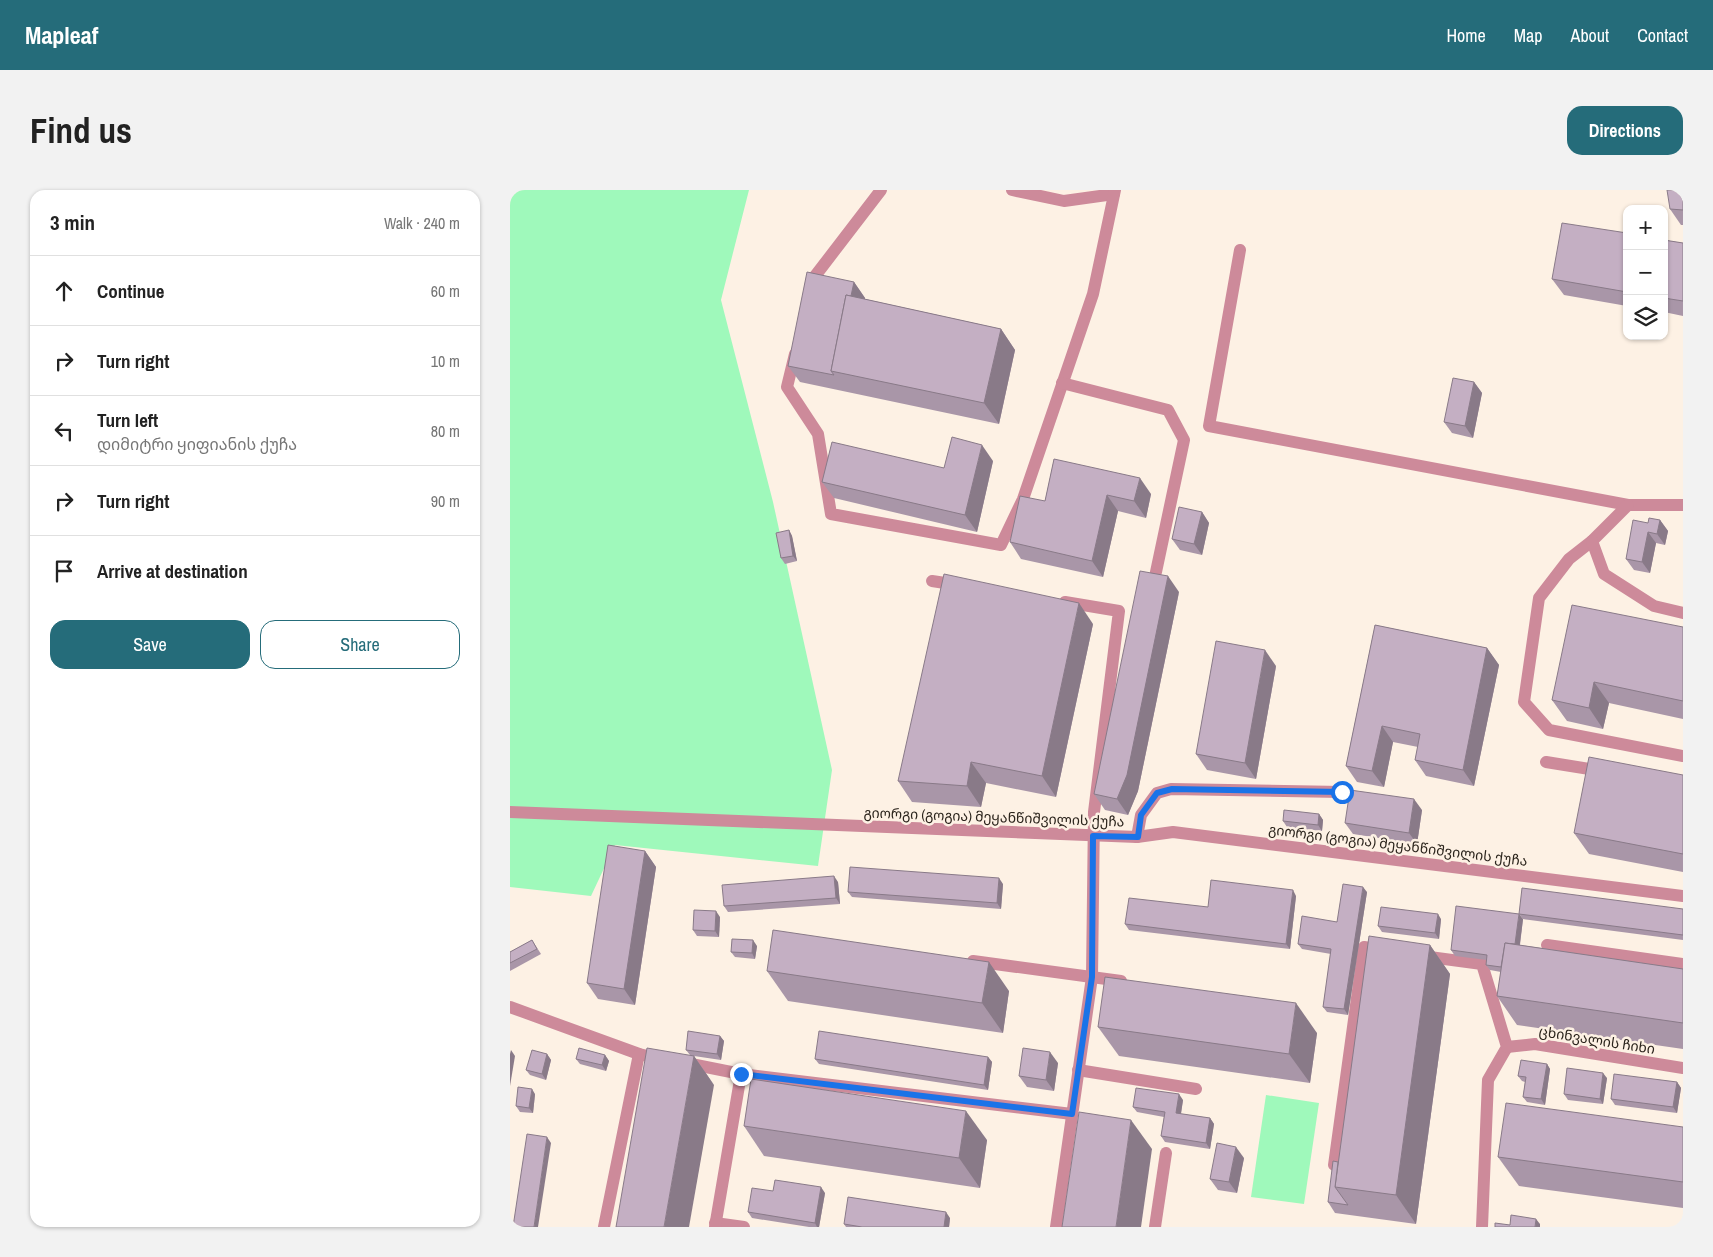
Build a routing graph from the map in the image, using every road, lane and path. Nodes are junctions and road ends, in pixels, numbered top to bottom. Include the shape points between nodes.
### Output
1 (881, 190) edge
2 (1012, 190) edge
3 (1115, 192) edge
4 (1240, 250) dead end
5 (808, 299) edge
6 (798, 338) edge
7 (1062, 383) junction
8 (1628, 505) junction
9 (1683, 505) edge
10 (1592, 541) junction
11 (1156, 572) edge
12 (932, 581) dead end
13 (971, 587) edge
14 (1050, 600) edge
15 (1683, 613) edge
16 (1683, 756) edge
17 (1546, 762) dead end
18 (1614, 773) edge
19 (1342, 792) dead end
20 (510, 812) edge
21 (1093, 836) junction
22 (1138, 837) junction
23 (1683, 896) edge
24 (1546, 945) dead end
25 (1391, 951) edge
26 (1409, 954) edge
27 (956, 958) edge
28 (1683, 964) edge
29 (1092, 977) junction
30 (1130, 982) edge
31 (510, 1008) edge
32 (1507, 1048) junction
33 (639, 1054) junction
34 (1683, 1068) edge
35 (1078, 1070) junction
36 (741, 1074) junction
37 (1196, 1089) dead end
38 (1072, 1114) junction
39 (1166, 1153) dead end
40 (1334, 1165) edge
41 (715, 1225) edge
42 (604, 1227) edge
43 (744, 1227) edge
44 (1056, 1227) edge
45 (1155, 1227) edge
46 (1482, 1227) edge

1 - 5 street via 812,280
2 - 3 street via 1064,201
3 - 7 street via 1093,294
4 - 8 street via 1210,426
6 - 7 street via 787,387 818,434 831,514 1000,545 1023,499
7 - 11 street via 1168,410 1184,440
8 - 9 street
8 - 10 street
10 - 15 street via 1604,574 1654,606
10 - 16 street via 1569,559 1539,598 1524,702 1549,730
12 - 13 street
14 - 21 street via 1119,611
17 - 18 street
19 - 22 street via 1172,789 1157,793 1141,815
20 - 21 street, გიორგი (გოგია) მეყანწიშვილის ქუჩა
21 - 22 street, გიორგი (გოგია) მეყანწიშვილის ქუჩა
21 - 29 street
22 - 23 street, გიორგი (გოგია) მეყანწიშვილის ქუჩა via 1173,832
24 - 28 street
25 - 40 street via 1364,947
26 - 32 street via 1482,964
27 - 29 street
29 - 30 street
29 - 35 street
31 - 33 street
32 - 34 street, ცხინვალის ჩიხი via 1535,1044
32 - 46 street via 1488,1080
33 - 36 street
33 - 42 street
35 - 37 street
35 - 38 street
36 - 38 street
36 - 41 street
38 - 44 street
39 - 45 street
41 - 43 street

